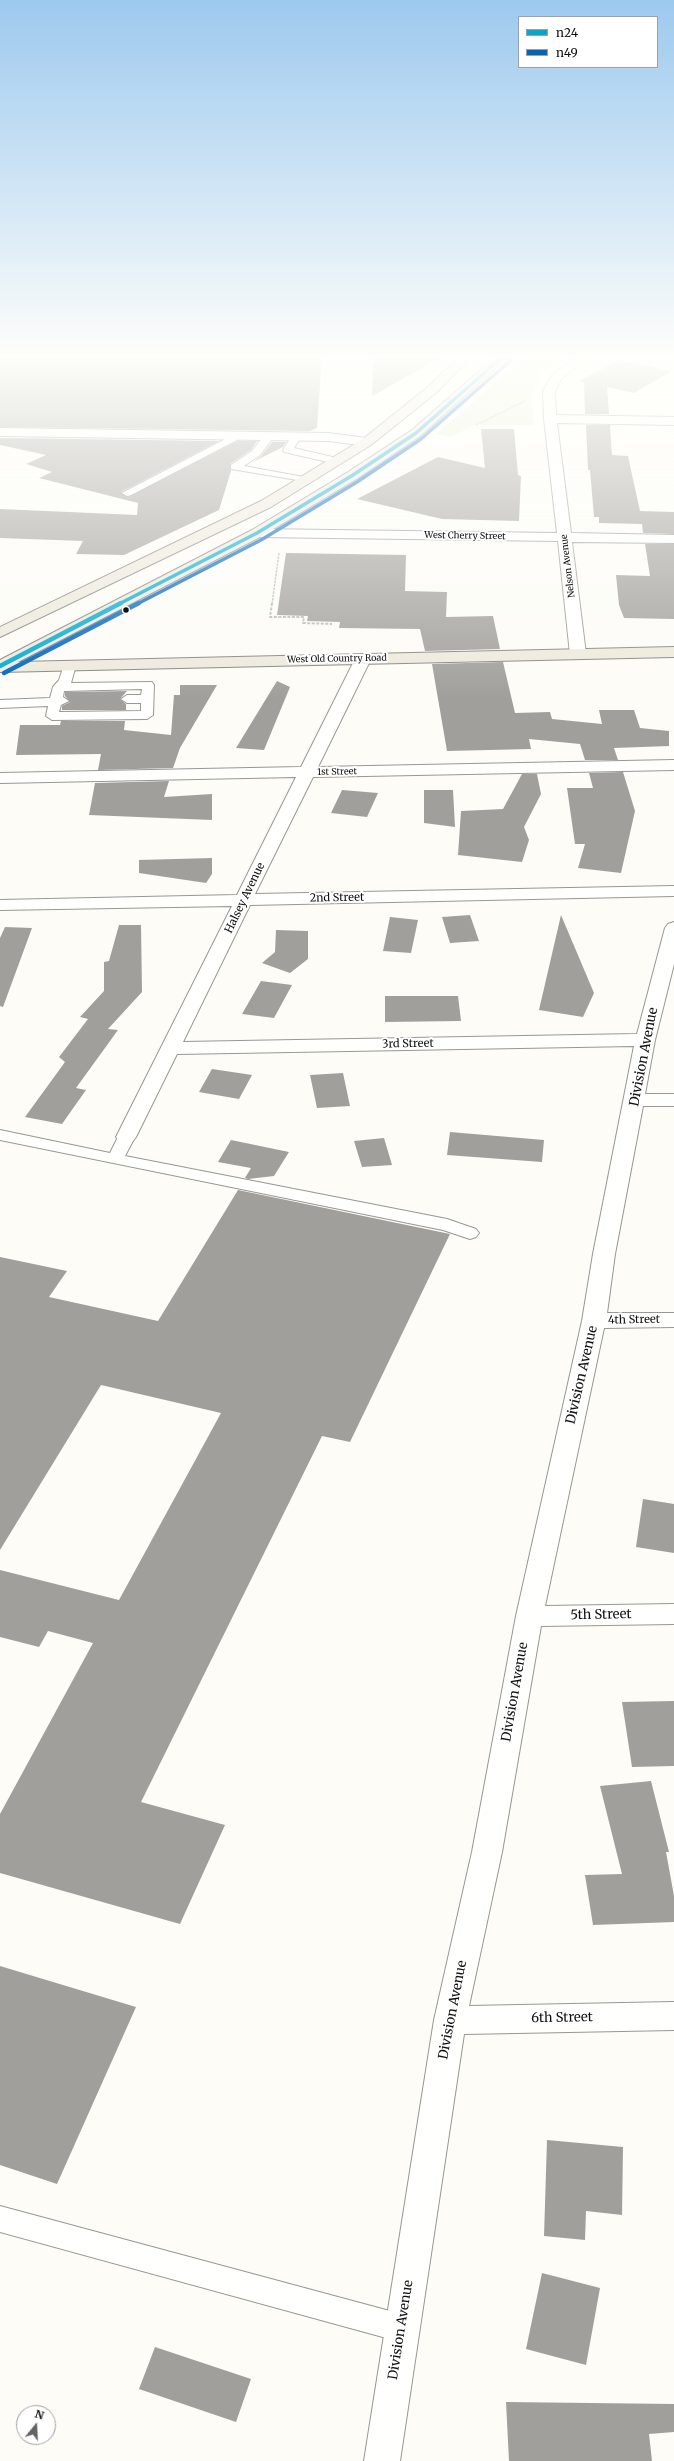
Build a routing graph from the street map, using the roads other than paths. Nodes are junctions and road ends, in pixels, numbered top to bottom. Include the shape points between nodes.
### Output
1 (174, 469) edge
2 (244, 469) edge
3 (257, 469) edge
4 (287, 469) edge
5 (324, 469) edge
6 (361, 469) edge
7 (556, 469) edge
8 (254, 471) junction
9 (277, 475) junction
10 (305, 480) junction
11 (127, 493) dead end
12 (237, 518) junction
13 (272, 523) junction
14 (257, 533) junction
15 (564, 538) junction
16 (674, 539) edge
17 (0, 633) edge
18 (674, 652) edge
19 (578, 654) junction
20 (363, 658) junction
21 (150, 663) junction
22 (70, 665) junction
23 (0, 666) edge
24 (148, 685) junction
25 (59, 687) junction
26 (148, 698) junction
27 (127, 699) dead end
28 (58, 701) junction
29 (0, 704) edge
30 (674, 765) edge
31 (305, 772) junction
32 (0, 778) edge
33 (674, 891) edge
34 (244, 900) junction
35 (0, 905) edge
36 (674, 928) edge
37 (645, 1040) junction
38 (172, 1048) junction
39 (635, 1100) junction
40 (674, 1100) edge
41 (0, 1135) edge
42 (126, 1137) joint
43 (115, 1159) junction
44 (470, 1233) dead end
45 (674, 1320) edge
46 (594, 1321) junction
47 (674, 1614) edge
48 (529, 1616) junction
49 (674, 2016) edge
50 (450, 2020) junction
51 (0, 2219) edge
52 (401, 2328) junction
53 (382, 2461) edge

1 - 11 lane
2 - 8 lane
3 - 8 lane
4 - 9 lane
5 - 10 main road
6 - 13 main road
7 - 15 street, Nelson Avenue
8 - 9 lane
9 - 10 lane
10 - 12 main road
12 - 13 main road
12 - 17 main road
13 - 14 main road
14 - 15 street, West Cherry Street
14 - 23 main road
15 - 16 street, West Cherry Street
15 - 19 street, Nelson Avenue
18 - 19 main road, West Old Country Road
19 - 20 main road, West Old Country Road
20 - 21 main road, West Old Country Road
20 - 31 street, Halsey Avenue
21 - 22 main road, West Old Country Road
21 - 24 lane
22 - 23 main road, West Old Country Road
22 - 25 lane via 65,682
24 - 25 lane
24 - 26 lane
25 - 28 lane
26 - 27 lane
26 - 28 lane via 147,715 52,716
28 - 29 lane
30 - 31 street, 1st Street
31 - 32 street, 1st Street
31 - 34 street, Halsey Avenue
33 - 34 street, 2nd Street
34 - 35 street, 2nd Street
34 - 38 street, Halsey Avenue
36 - 37 street, Division Avenue
37 - 38 street, 3rd Street
37 - 39 street, Division Avenue
38 - 42 street, Halsey Avenue
39 - 40 street
39 - 46 street, Division Avenue via 604,1254
41 - 43 lane
42 - 43 lane
43 - 44 lane via 448,1224
45 - 46 street, 4th Street
46 - 48 street, Division Avenue
47 - 48 street, 5th Street
48 - 50 street, Division Avenue via 486,1852
49 - 50 street, 6th Street
50 - 52 street, Division Avenue
51 - 52 lane
52 - 53 street, Division Avenue

